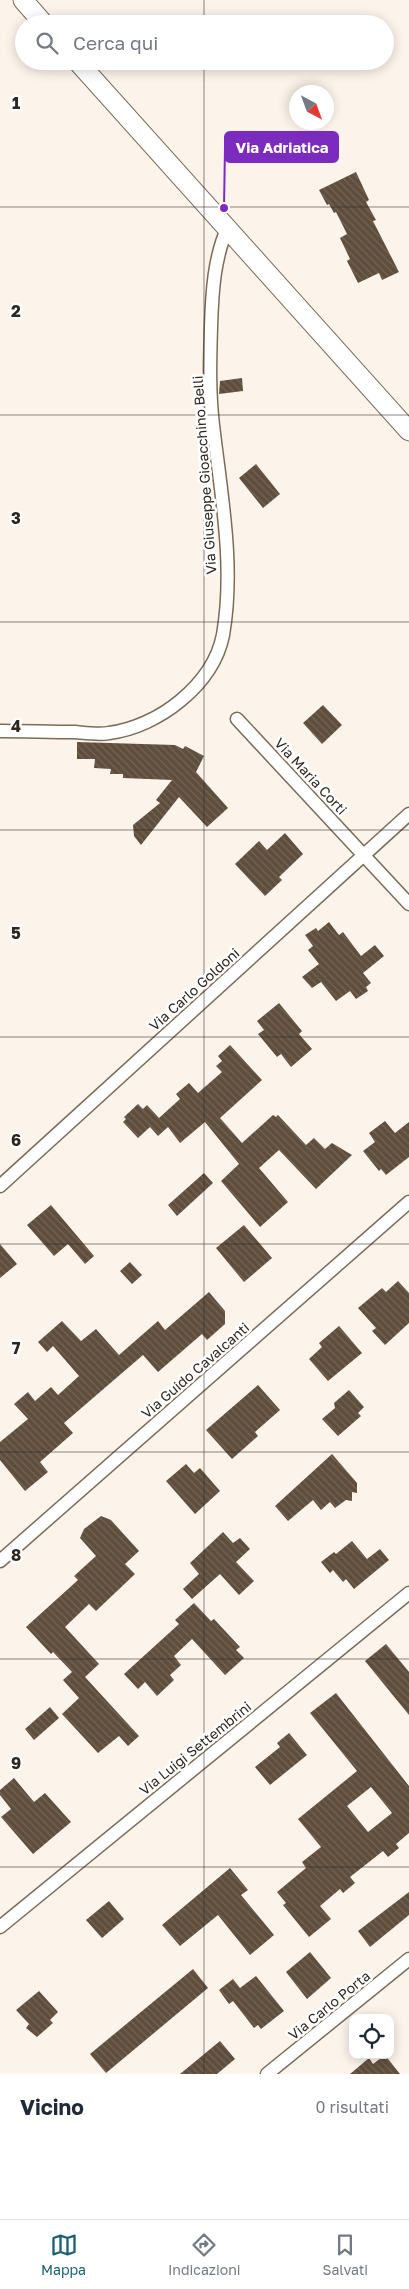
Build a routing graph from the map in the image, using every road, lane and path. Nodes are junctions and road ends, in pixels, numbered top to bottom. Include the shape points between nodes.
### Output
1 (23, 0) edge
2 (36, 15) edge
3 (85, 70) edge
4 (228, 227) junction
5 (409, 431) edge
6 (237, 719) dead end
7 (0, 731) edge
8 (409, 814) edge
9 (364, 854) junction
10 (409, 904) edge
11 (0, 1186) edge
12 (409, 1202) edge
13 (0, 1561) edge
14 (409, 1593) edge
15 (0, 1927) edge
16 (409, 1959) edge
17 (267, 2074) edge

1 - 2 street
3 - 4 street
4 - 5 street
4 - 7 street, Via Giuseppe Gioacchino Belli via 219,246 211,311 210,378 225,520 227,578 222,637 212,662 195,687 170,710 142,725 109,733
6 - 9 street, Via Maria Corti
8 - 9 street, Via Carlo Goldoni
9 - 10 street, Via Maria Corti
9 - 11 street, Via Carlo Goldoni
12 - 13 street, Via Guido Cavalcanti
14 - 15 street, Via Luigi Settembrini
16 - 17 street, Via Carlo Porta

